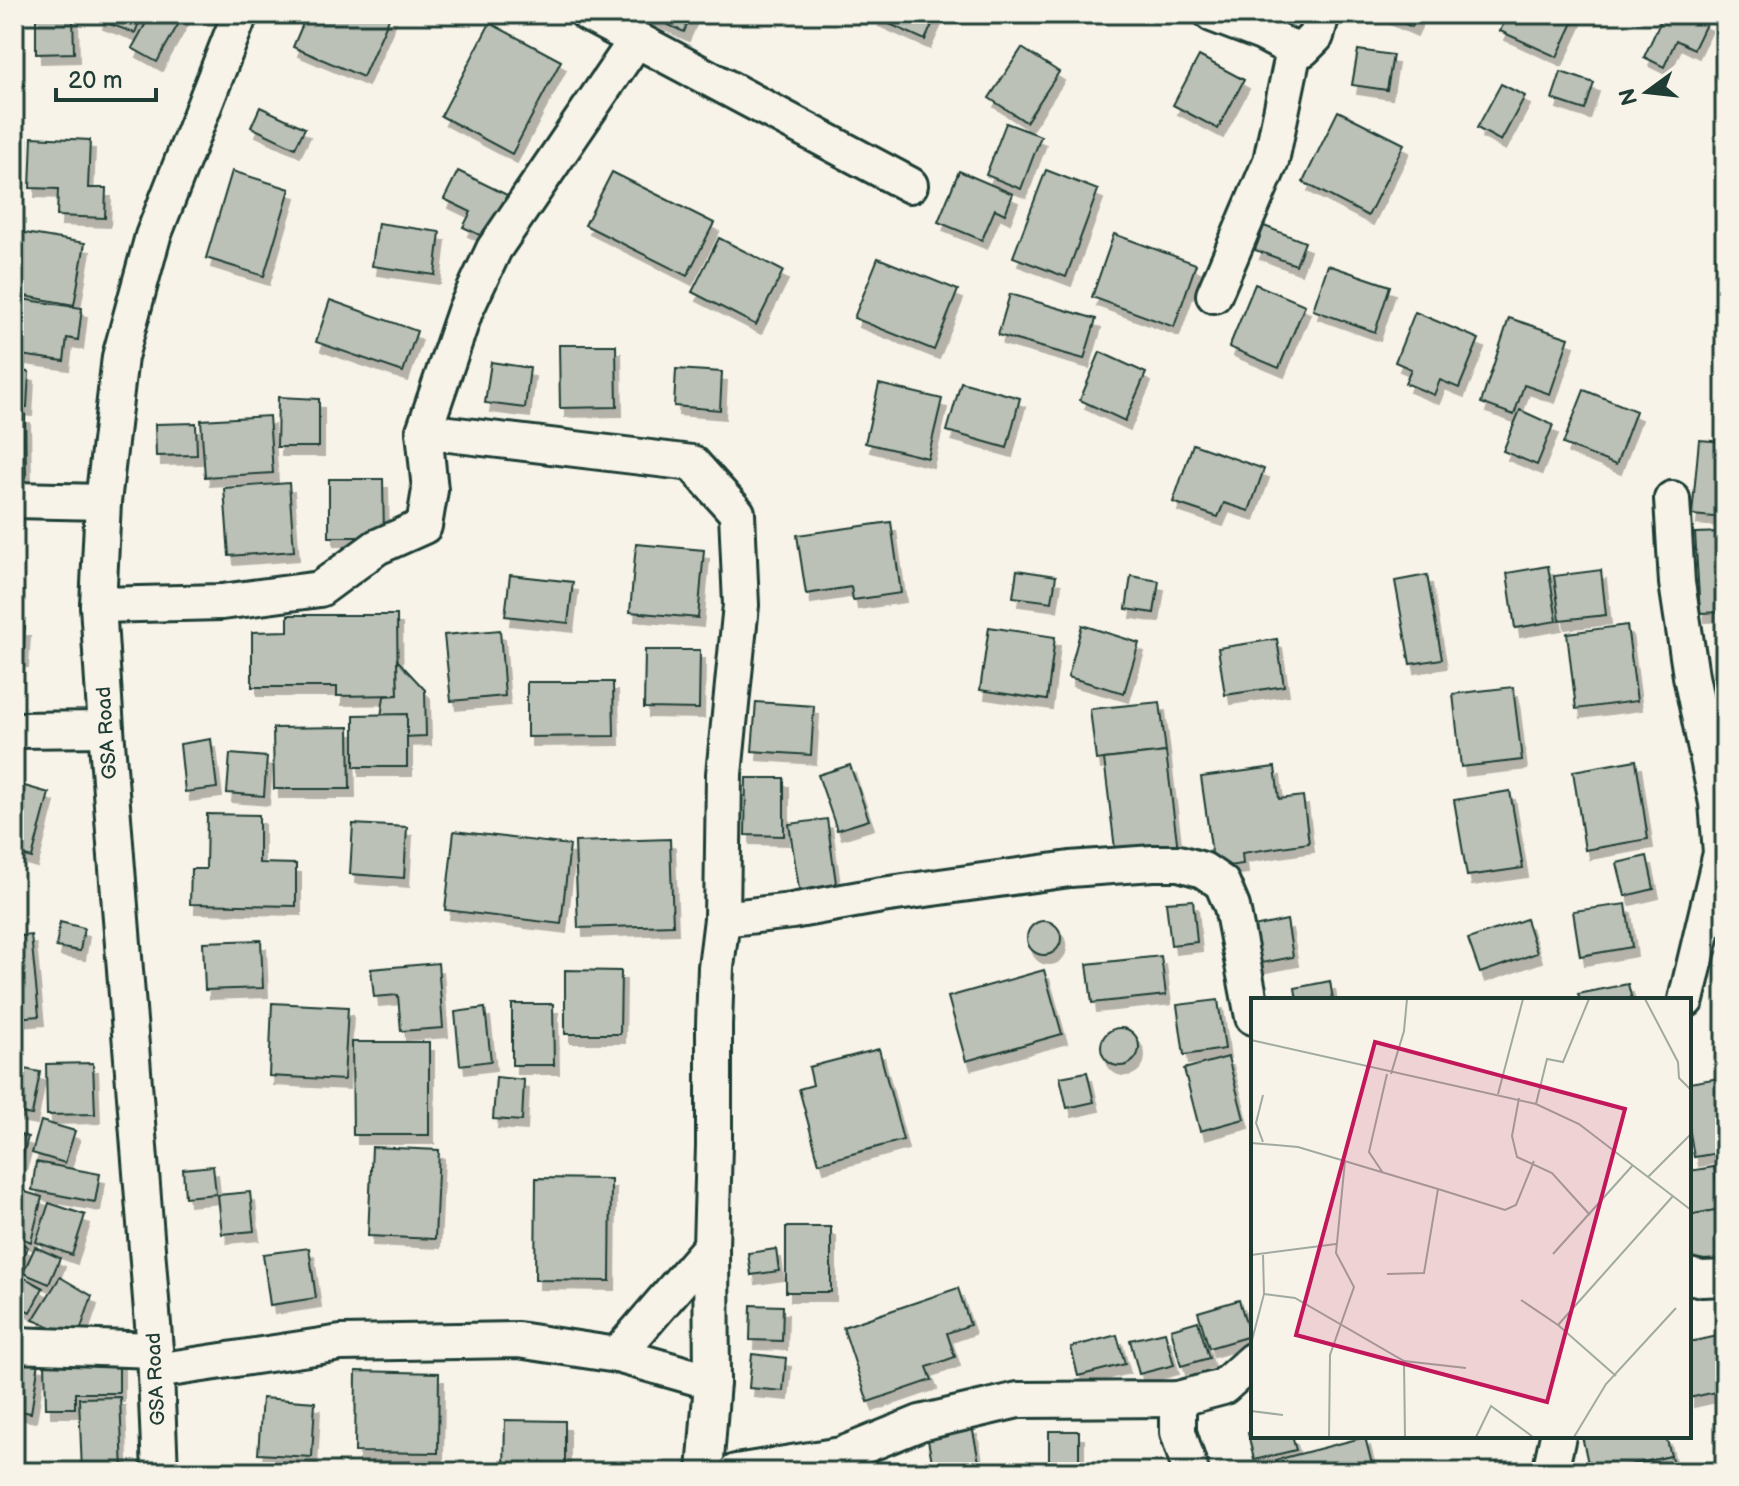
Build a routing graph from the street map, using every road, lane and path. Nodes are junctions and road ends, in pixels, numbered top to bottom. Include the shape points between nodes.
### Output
1 (240, 14) edge
2 (588, 14) edge
3 (1212, 14) edge
4 (1322, 14) edge
5 (637, 39) junction
6 (1294, 50) junction
7 (910, 185) dead end
8 (1214, 295) dead end
9 (424, 431) junction
10 (1672, 499) dead end
11 (14, 500) edge
12 (103, 502) junction
13 (98, 605) junction
14 (106, 729) junction
15 (14, 730) edge
16 (1723, 852) edge
17 (722, 919) junction
18 (1686, 998) edge
19 (1251, 1007) edge
20 (711, 1246) junction
21 (1691, 1276) edge
22 (1725, 1278) edge
23 (14, 1345) edge
24 (617, 1355) junction
25 (156, 1360) junction
26 (1251, 1362) edge
27 (712, 1382) junction
28 (1178, 1399) junction
29 (1558, 1438) edge
30 (160, 1472) edge
31 (705, 1472) edge
32 (736, 1472) edge
33 (1191, 1472) edge
34 (1550, 1472) edge

1 - 12 street, GSA Road via 153,236 120,357
2 - 5 street
3 - 6 street
4 - 6 street via 1316,36
5 - 7 street
5 - 9 street via 494,249 465,311
6 - 8 street via 1271,161
9 - 13 street via 430,490 424,526 377,547 320,589 222,602
9 - 17 street via 692,463 737,513 741,605 724,774
10 - 16 street via 1677,583
11 - 12 street
12 - 13 street, GSA Road
13 - 14 street, GSA Road
14 - 15 street
14 - 25 street, GSA Road
16 - 18 street
17 - 19 street via 1070,869 1179,863 1222,883 1232,907
17 - 20 street via 714,1025
20 - 24 street
20 - 27 street
21 - 22 street
23 - 25 street
24 - 25 street via 518,1340 341,1343
24 - 27 street
25 - 30 street, GSA Road
26 - 28 street via 1223,1387
27 - 31 street
28 - 32 street via 1018,1400 920,1423 841,1455
28 - 33 street via 1178,1432
29 - 34 street

